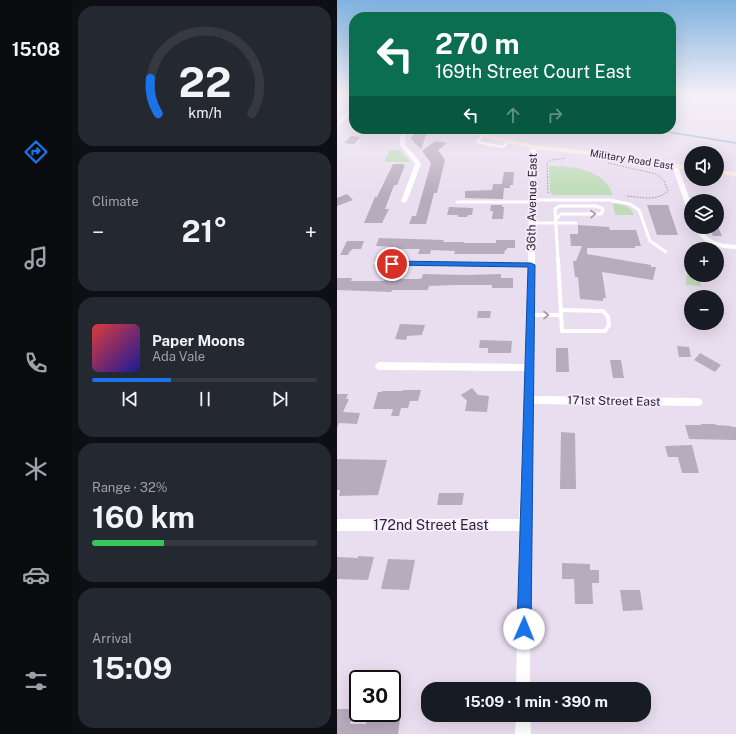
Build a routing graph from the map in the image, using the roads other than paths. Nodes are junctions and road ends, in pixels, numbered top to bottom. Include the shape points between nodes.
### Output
1 (404, 134) edge
2 (478, 134) edge
3 (533, 147) junction
4 (675, 166) junction
5 (684, 167) edge
6 (724, 173) edge
7 (736, 174) edge
8 (685, 194) edge
9 (404, 201) dead end
10 (532, 201) junction
11 (457, 202) dead end
12 (556, 221) junction
13 (532, 223) junction
14 (576, 223) dead end
15 (700, 234) edge
16 (736, 246) edge
17 (666, 252) dead end
18 (376, 264) dead end
19 (531, 265) junction
20 (561, 312) junction
21 (531, 315) junction
22 (379, 366) dead end
23 (530, 368) junction
24 (529, 400) junction
25 (698, 402) dead end
26 (337, 525) edge
27 (525, 525) junction
28 (523, 682) edge
29 (523, 722) edge
30 (523, 734) edge

1 - 9 street via 402,146 418,164
2 - 3 street, Military Road East
3 - 4 street, Military Road East
3 - 10 street, 36th Avenue East
4 - 5 street, Military Road East
4 - 8 street
6 - 7 street
10 - 11 lane
10 - 13 street, 36th Avenue East
10 - 17 lane via 609,200 629,204 639,210 650,241
12 -> 12 lane via 561,214 601,214 603,210 595,206 559,206 555,209
12 - 13 lane
12 - 14 lane
12 - 20 lane
13 - 19 street, 36th Avenue East
15 - 16 street via 709,243
18 - 19 street
19 - 21 street, 36th Avenue East
20 - 20 lane via 562,331 600,332 605,331 609,325 609,318 603,311
21 -> 20 lane
21 - 23 street, 36th Avenue East
22 - 23 street
23 - 24 street, 36th Avenue East
24 - 25 street, 171st Street East
24 - 27 street, 36th Avenue East
26 - 27 street, 172nd Street East
27 - 28 street, 36th Avenue East
29 - 30 street

